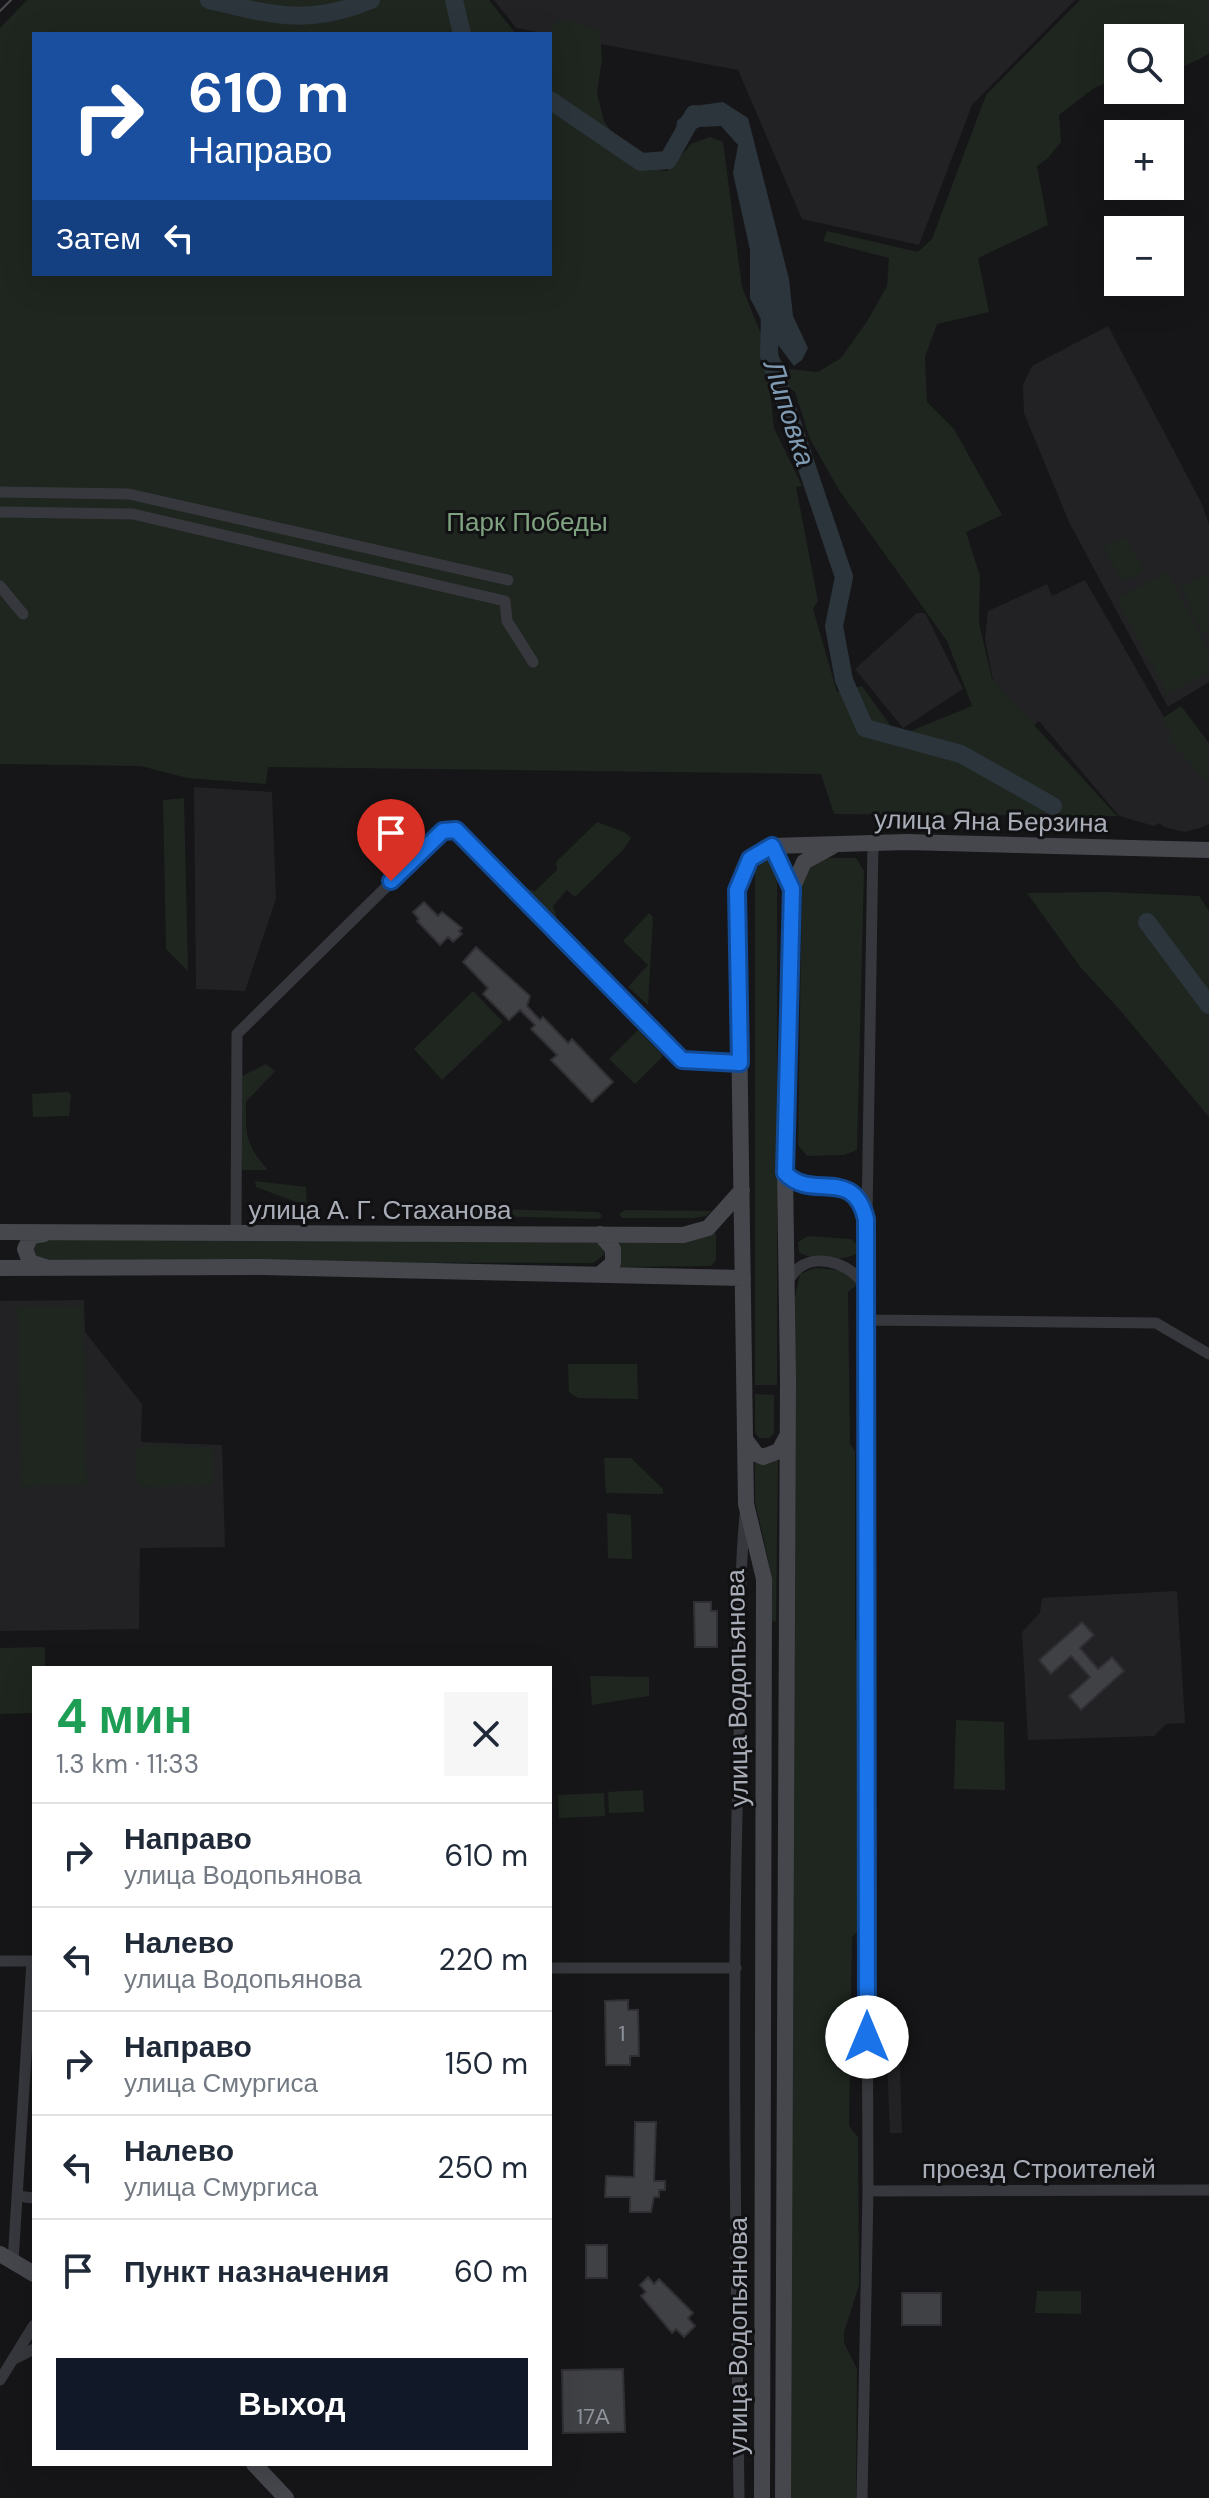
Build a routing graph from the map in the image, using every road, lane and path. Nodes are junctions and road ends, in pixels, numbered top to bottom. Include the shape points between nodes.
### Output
1 (0, 492) edge
2 (0, 512) edge
3 (508, 580) dead end
4 (0, 586) edge
5 (23, 614) dead end
6 (533, 662) dead end
7 (841, 842) junction
8 (873, 842) junction
9 (772, 846) junction
10 (1209, 850) edge
11 (792, 889) junction
12 (740, 1063) junction
13 (785, 1173) junction
14 (742, 1190) junction
15 (866, 1219) junction
16 (0, 1232) edge
17 (49, 1232) junction
18 (236, 1233) junction
19 (600, 1234) junction
20 (0, 1268) edge
21 (48, 1268) junction
22 (600, 1274) junction
23 (743, 1278) junction
24 (786, 1282) junction
25 (866, 1289) junction
26 (866, 1320) junction
27 (1209, 1354) edge
28 (788, 1435) junction
29 (745, 1439) junction
30 (746, 1504) junction
31 (0, 1961) edge
32 (32, 1961) edge
33 (552, 1968) edge
34 (736, 1968) junction
35 (32, 1976) edge
36 (1209, 2190) edge
37 (868, 2191) junction
38 (17, 2196) junction
39 (32, 2198) edge
40 (7, 2257) edge
41 (32, 2273) edge
42 (32, 2328) edge
43 (32, 2350) edge
44 (13, 2359) junction
45 (0, 2380) edge
46 (256, 2466) edge
47 (286, 2498) edge
48 (739, 2498) edge
49 (762, 2498) edge
50 (783, 2498) edge
51 (862, 2498) edge

1 - 3 street via 129,494
2 - 6 street via 133,514 505,601 507,621
4 - 5 street
7 - 8 main road, улица Яна Берзина
7 - 9 main road, улица Яна Берзина
7 - 11 main road via 804,862
8 - 10 main road, улица Яна Берзина
8 - 15 street
9 - 11 main road, улица Водопьянова
9 - 12 main road, улица Водопьянова via 750,859 737,890
11 - 13 main road, улица Водопьянова
12 - 14 main road, улица Водопьянова
12 - 18 street via 682,1060 456,830 443,831 237,1034
13 - 15 street via 799,1182 848,1189 860,1198
13 - 24 main road, улица Водопьянова
14 - 19 main road, улица А. Г. Стаханова via 708,1228 683,1235
14 - 23 main road, улица Водопьянова
15 - 25 street
16 - 17 main road, улица А. Г. Стаханова
17 - 18 main road, улица А. Г. Стаханова
17 - 21 main road via 31,1236 25,1249 30,1262
18 - 19 main road, улица А. Г. Стаханова
19 - 22 main road via 613,1249 613,1263
20 - 21 main road
21 - 22 main road
22 - 23 main road
23 - 29 main road, улица Водопьянова
24 - 25 street via 800,1266 831,1264 855,1271
24 - 28 main road, улица Водопьянова
25 - 26 street
26 - 27 street via 1156,1323
26 - 37 street
28 - 29 main road via 779,1451 763,1457
28 - 50 main road, улица Водопьянова
29 - 30 main road, улица Водопьянова
30 - 34 street via 740,1573
30 - 49 main road, улица Водопьянова via 764,1579
31 - 32 street
33 - 34 street
34 - 48 street
35 - 38 street
36 - 37 street, проезд Строителей
37 - 51 street
38 - 39 street
38 - 40 street
40 - 41 main road
42 - 44 street
43 - 44 street
44 - 45 street
46 - 47 main road

